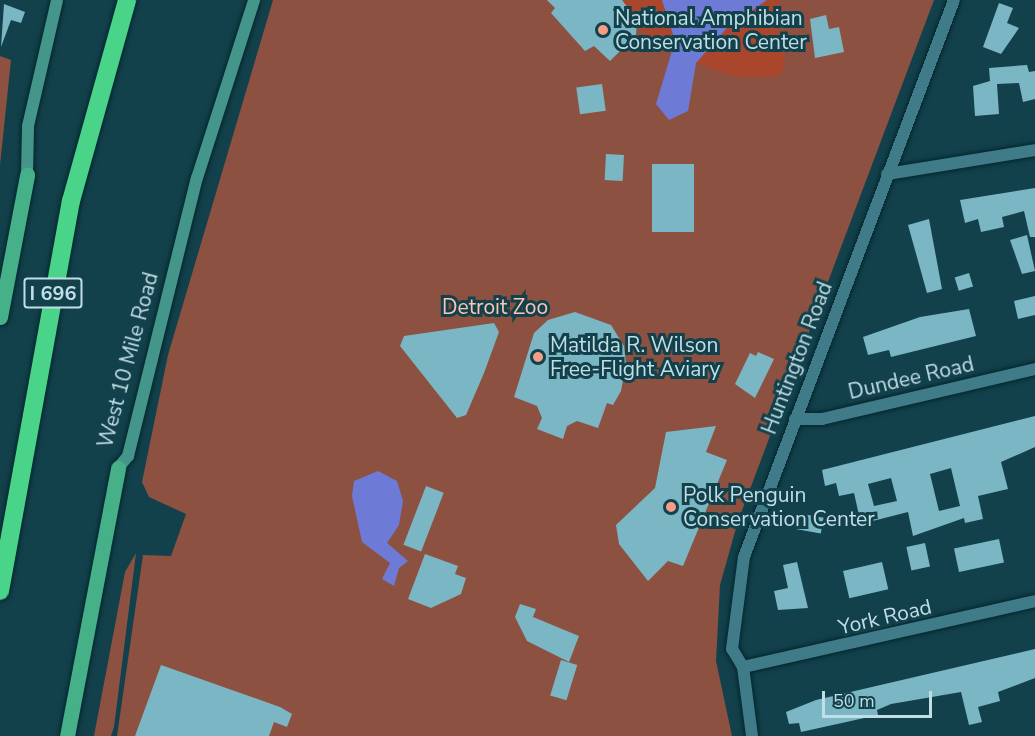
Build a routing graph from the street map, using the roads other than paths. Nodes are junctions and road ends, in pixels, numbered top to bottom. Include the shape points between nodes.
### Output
1 (57, 0) edge
2 (127, 0) edge
3 (254, 0) edge
4 (954, 0) edge
5 (1035, 150) edge
6 (887, 174) junction
7 (27, 175) joint
8 (0, 317) edge
9 (1035, 369) edge
10 (795, 419) junction
11 (117, 468) joint
12 (0, 591) edge
13 (1035, 601) edge
14 (743, 667) junction
15 (67, 736) edge
16 (752, 736) edge

1 - 7 main road via 28,126
2 - 12 highway, I 696 via 71,201
3 - 11 main road, West 10 Mile Road via 197,178 128,456
4 - 6 street, Huntington Road
5 - 6 street
6 - 10 street, Huntington Road
7 - 8 main road
9 - 10 street, Dundee Road via 822,419
10 - 14 street, Huntington Road via 737,585 732,649
11 - 15 main road, West 10 Mile Road
13 - 14 street, York Road
14 - 16 street, Huntington Road

